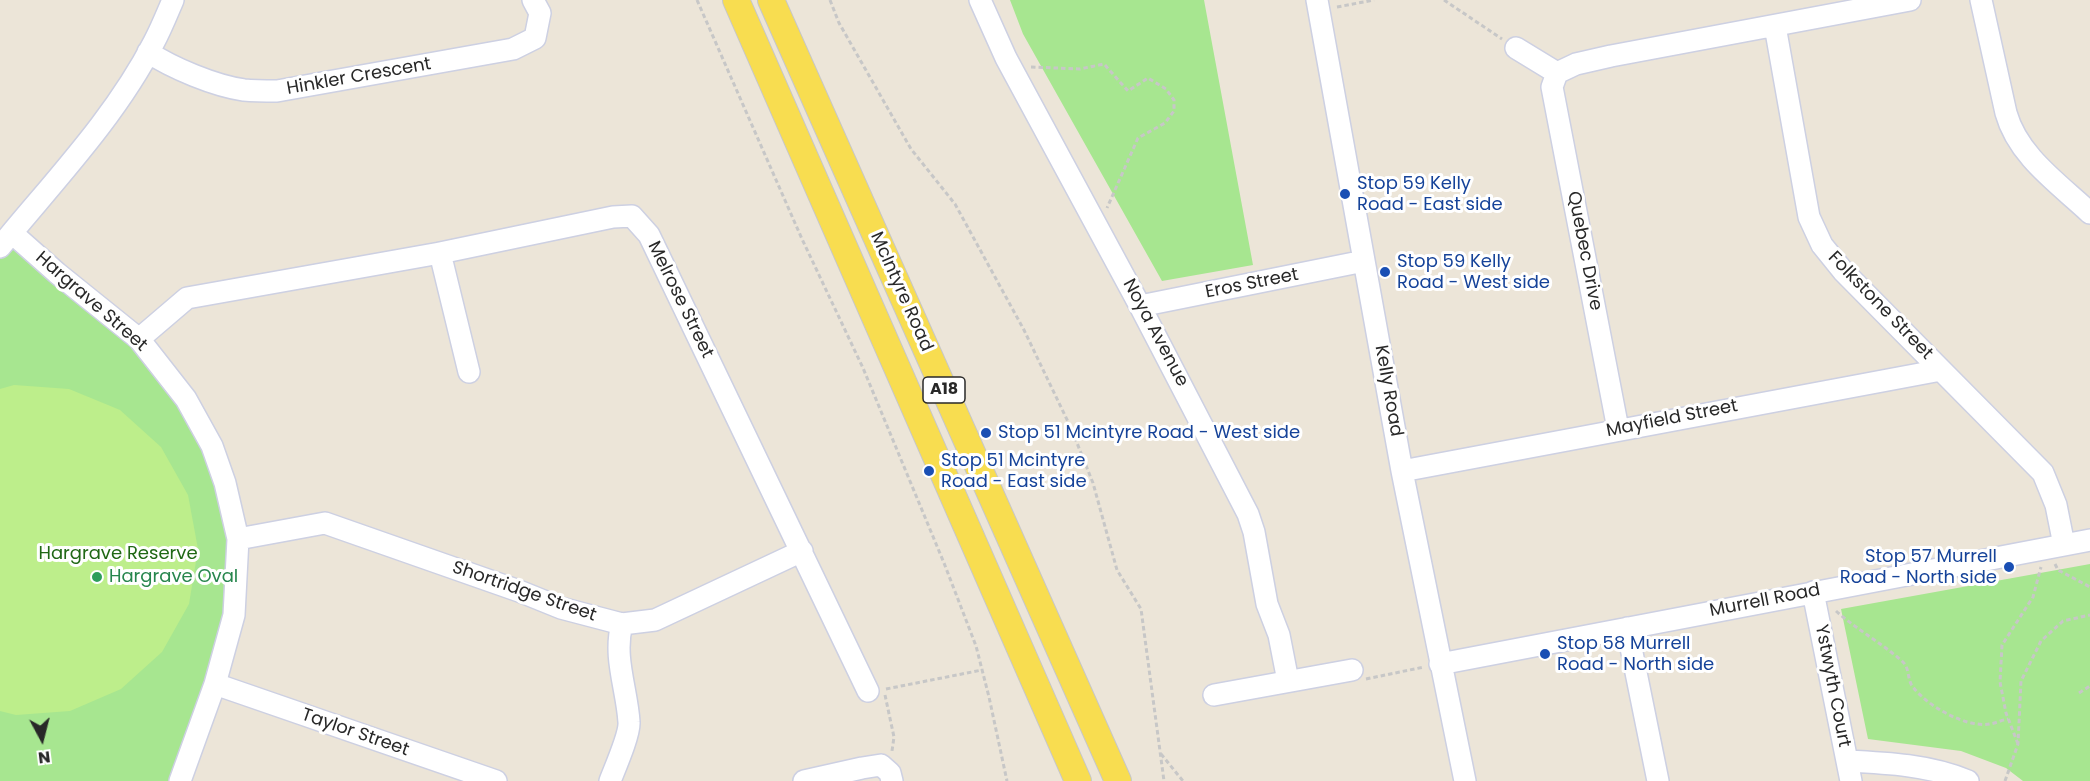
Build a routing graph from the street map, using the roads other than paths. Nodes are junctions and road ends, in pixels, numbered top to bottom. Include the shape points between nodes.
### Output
1 (173, 0) edge
2 (533, 0) edge
3 (736, 0) edge
4 (771, 0) edge
5 (980, 0) edge
6 (1910, 0) edge
7 (1981, 0) edge
8 (1318, 5) edge
9 (1775, 26) junction
10 (1516, 48) road end
11 (148, 52) junction
12 (1557, 73) junction
13 (2090, 213) edge
14 (6, 240) edge
15 (440, 253) junction
16 (1364, 261) junction
17 (1140, 306) junction
18 (139, 339) junction
19 (1941, 370) junction
20 (469, 372) dead end
21 (1618, 429) junction
22 (1402, 471) junction
23 (238, 539) junction
24 (2090, 540) edge
25 (2055, 547) junction
26 (802, 551) junction
27 (1814, 592) junction
28 (622, 624) junction
29 (1627, 628) junction
30 (1440, 664) junction
31 (1352, 670) road end
32 (1288, 681) junction
33 (215, 684) junction
34 (868, 691) dead end
35 (1214, 695) dead end
36 (1849, 771) edge
37 (891, 777) edge
38 (180, 781) edge
39 (496, 781) edge
40 (610, 781) edge
41 (804, 781) edge
42 (1078, 781) edge
43 (1118, 781) edge
44 (1465, 781) edge
45 (1658, 781) edge
46 (1968, 781) edge

1 - 11 street
2 - 11 street, Hinkler Crescent via 540,13 535,38 513,50 277,91 243,90 161,61
3 - 42 main road, McIntyre Road / A18
4 - 43 main road, McIntyre Road / A18
5 - 17 street, Noya Avenue via 1009,64
6 - 9 street
7 - 13 street via 2011,131 2031,158
8 - 16 street, Kelly Road
9 - 12 street via 1611,56
9 - 19 street, Folkstone Street via 1809,217 1816,236 1843,271
10 - 12 street
11 - 14 street via 91,138
12 - 21 street, Quebec Drive via 1552,87
14 - 18 street, Hargrave Street via 57,273
15 - 18 street, Melrose Street via 187,298
15 - 20 street
15 - 26 street, Melrose Street via 632,216 649,235
16 - 17 street, Eros Street
16 - 22 street, Kelly Road
17 - 32 street, Noya Avenue via 1248,514
18 - 23 street, Hargrave Street via 186,399 212,446
19 - 21 street, Mayfield Street
19 - 25 street, Folkstone Street via 2043,473 2056,505
21 - 22 street, Mayfield Street
22 - 30 street, Kelly Road
23 - 28 street, Shortridge Street via 325,523 561,608
23 - 33 street, Hargrave Street via 234,615
24 - 25 street, Murrell Road
25 - 27 street, Murrell Road
26 - 28 street, Shortridge Street via 655,620
26 - 34 street, Melrose Street
27 - 29 street, Murrell Road
27 - 36 street, Ystwyth Court
28 - 40 street via 619,658 630,725
29 - 30 street, Murrell Road
29 - 45 street
30 - 44 street, Kelly Road
31 - 32 street
32 - 35 street
33 - 38 street, Hargrave Street
33 - 39 street, Taylor Street
36 - 46 street via 1894,764 1926,768
37 - 41 street via 881,765

